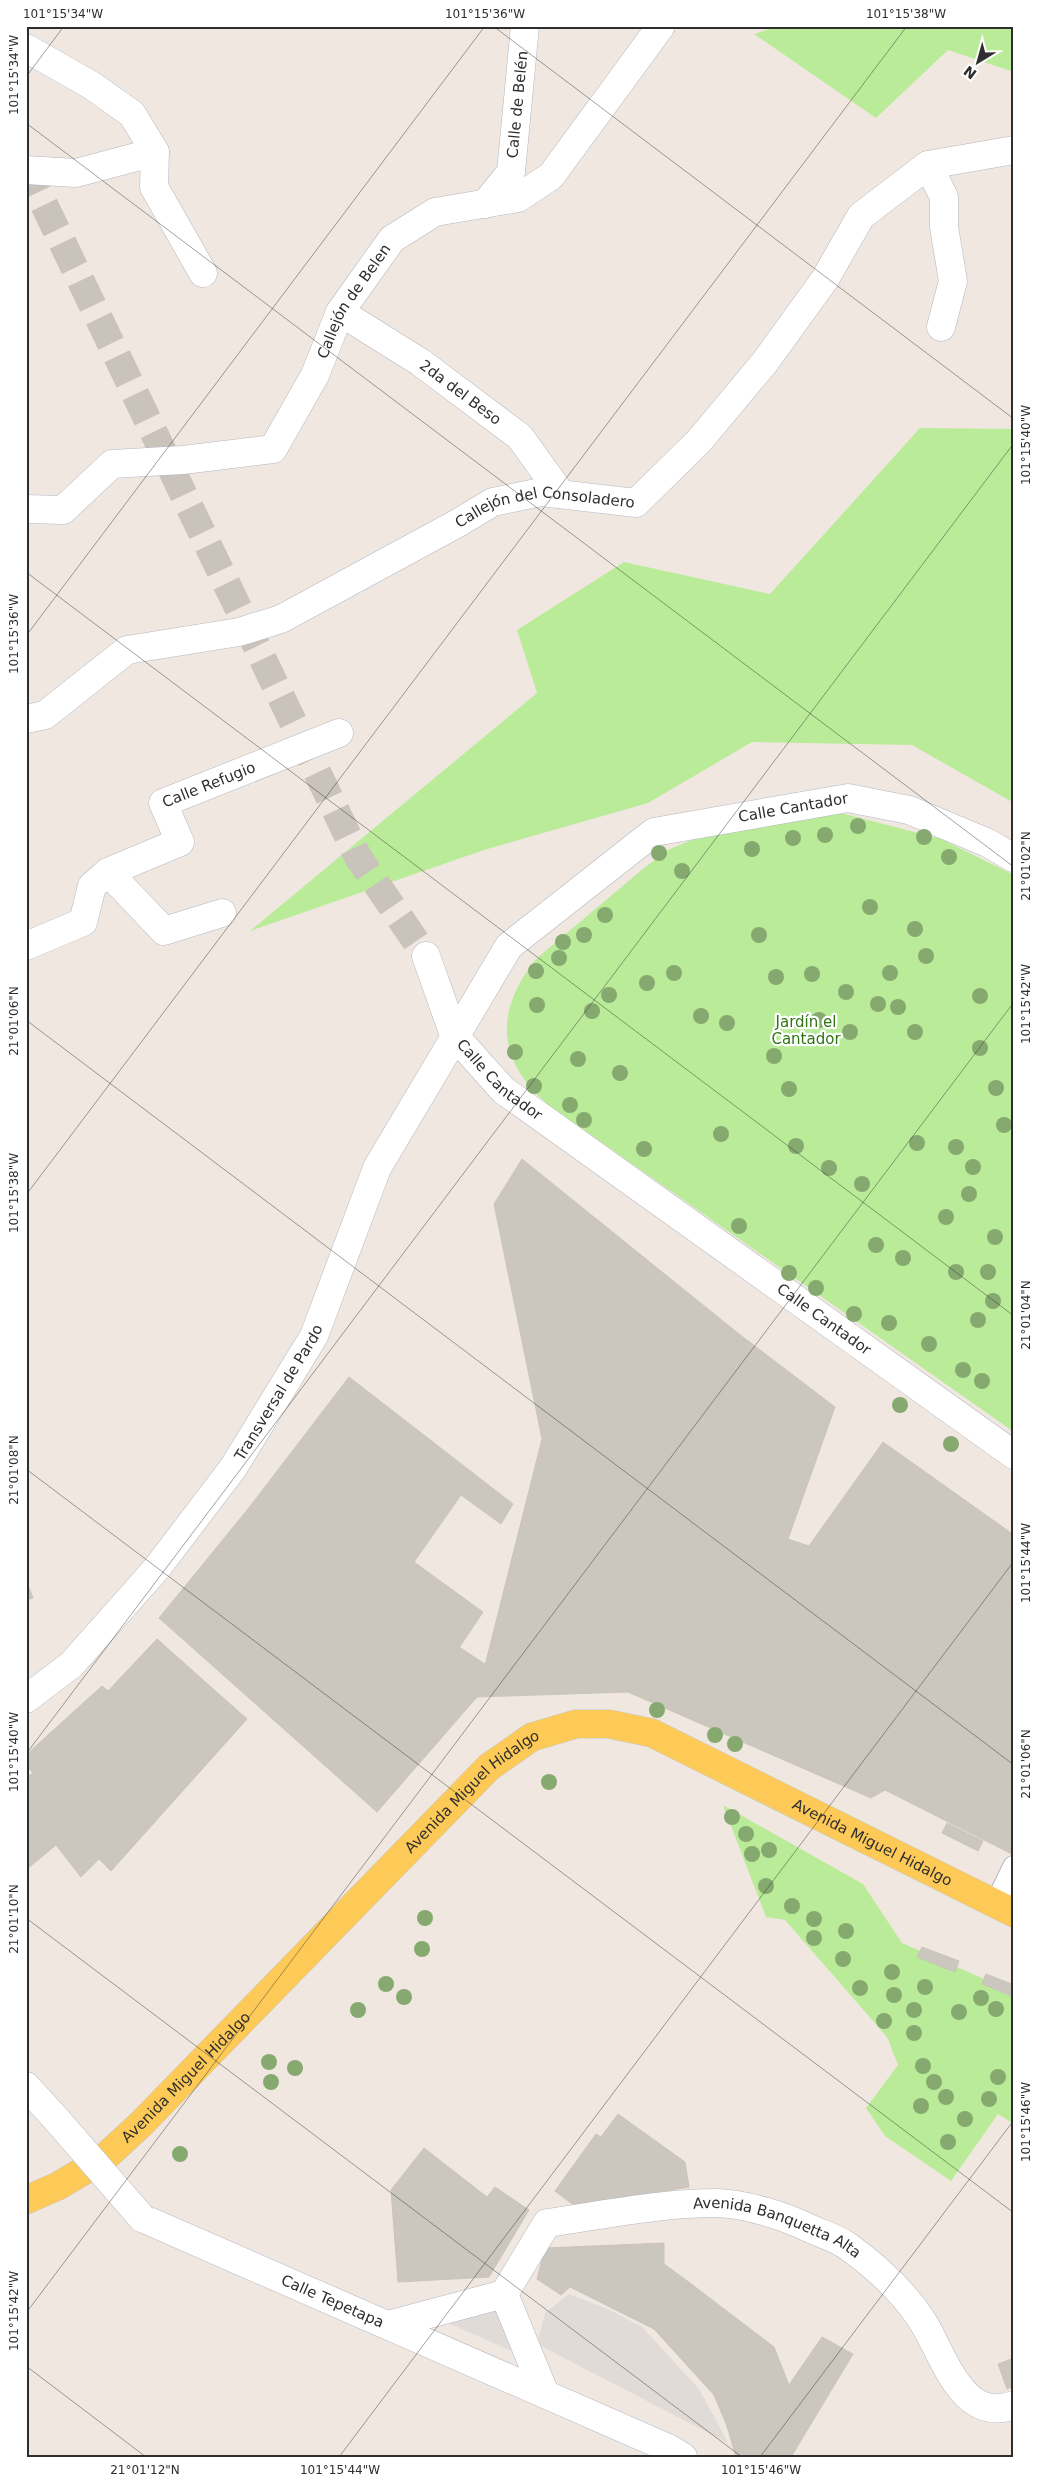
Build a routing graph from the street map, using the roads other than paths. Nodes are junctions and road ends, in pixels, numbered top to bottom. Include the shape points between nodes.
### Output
1 (525, 26) edge
2 (661, 26) edge
3 (26, 48) edge
4 (1014, 150) edge
5 (155, 152) junction
6 (928, 165) junction
7 (26, 170) edge
8 (485, 204) junction
9 (203, 273) dead end
10 (340, 312) junction
11 (941, 327) dead end
12 (561, 494) junction
13 (26, 509) edge
14 (26, 718) edge
15 (339, 733) dead end
16 (1014, 858) edge
17 (108, 872) junction
18 (222, 913) dead end
19 (26, 946) edge
20 (426, 956) tunnel mouth
21 (454, 1035) junction
22 (1014, 1456) edge
23 (26, 1699) edge
24 (1014, 1867) edge
25 (1005, 1909) edge
26 (26, 2086) edge
27 (26, 2200) edge
28 (504, 2294) junction
29 (388, 2325) junction
30 (545, 2394) junction
31 (1014, 2405) edge
32 (683, 2457) edge

1 - 8 street, Calle de Belén via 511,172
2 - 8 street, Callejón de Belen via 551,176 518,198
3 - 5 street via 91,85 132,114
4 - 6 street, Callejón del Consoladero
5 - 7 street via 76,173
5 - 9 street via 154,187
6 - 11 street via 944,197 944,227 953,281
6 - 12 street, Callejón del Consoladero via 861,216 826,280 765,362 699,441 636,504
8 - 10 street, Callejón de Belen via 435,212 392,239
10 - 12 street, 2da del Beso via 420,362 520,437
10 - 13 street, Callejón de Belen via 314,375 273,449 183,460 112,464 63,510
12 - 14 street, Callejón del Consoladero via 541,492 493,502 281,619 240,632 127,650 46,715
15 - 17 street, Calle Refugio via 163,803 180,842
16 - 21 street, Calle Cantador via 988,843 909,810 848,798 654,832 509,946
17 - 18 street via 164,931
17 - 19 street, Calle Refugio via 92,886 83,922
20 - 21 street
21 - 22 street, Calle Cantador via 503,1090
21 - 23 street, Transversal de Pardo via 377,1168 314,1336 233,1468 157,1568 71,1665
24 - 25 lane
25 - 27 main road, Avenida Miguel Hidalgo via 652,1733 609,1724 576,1724 532,1737 489,1767 140,2125 102,2160 58,2186
26 - 29 street, Calle Tepetapa, bridge via 142,2218
28 - 29 street
28 - 30 street
28 - 31 street, Avenida Banquetta Alta via 547,2223 661,2206 719,2203 784,2216 844,2244 886,2277 921,2319 967,2397 993,2408
29 - 30 street, Calle Tepetapa
30 - 32 street, Calle Tepetapa

